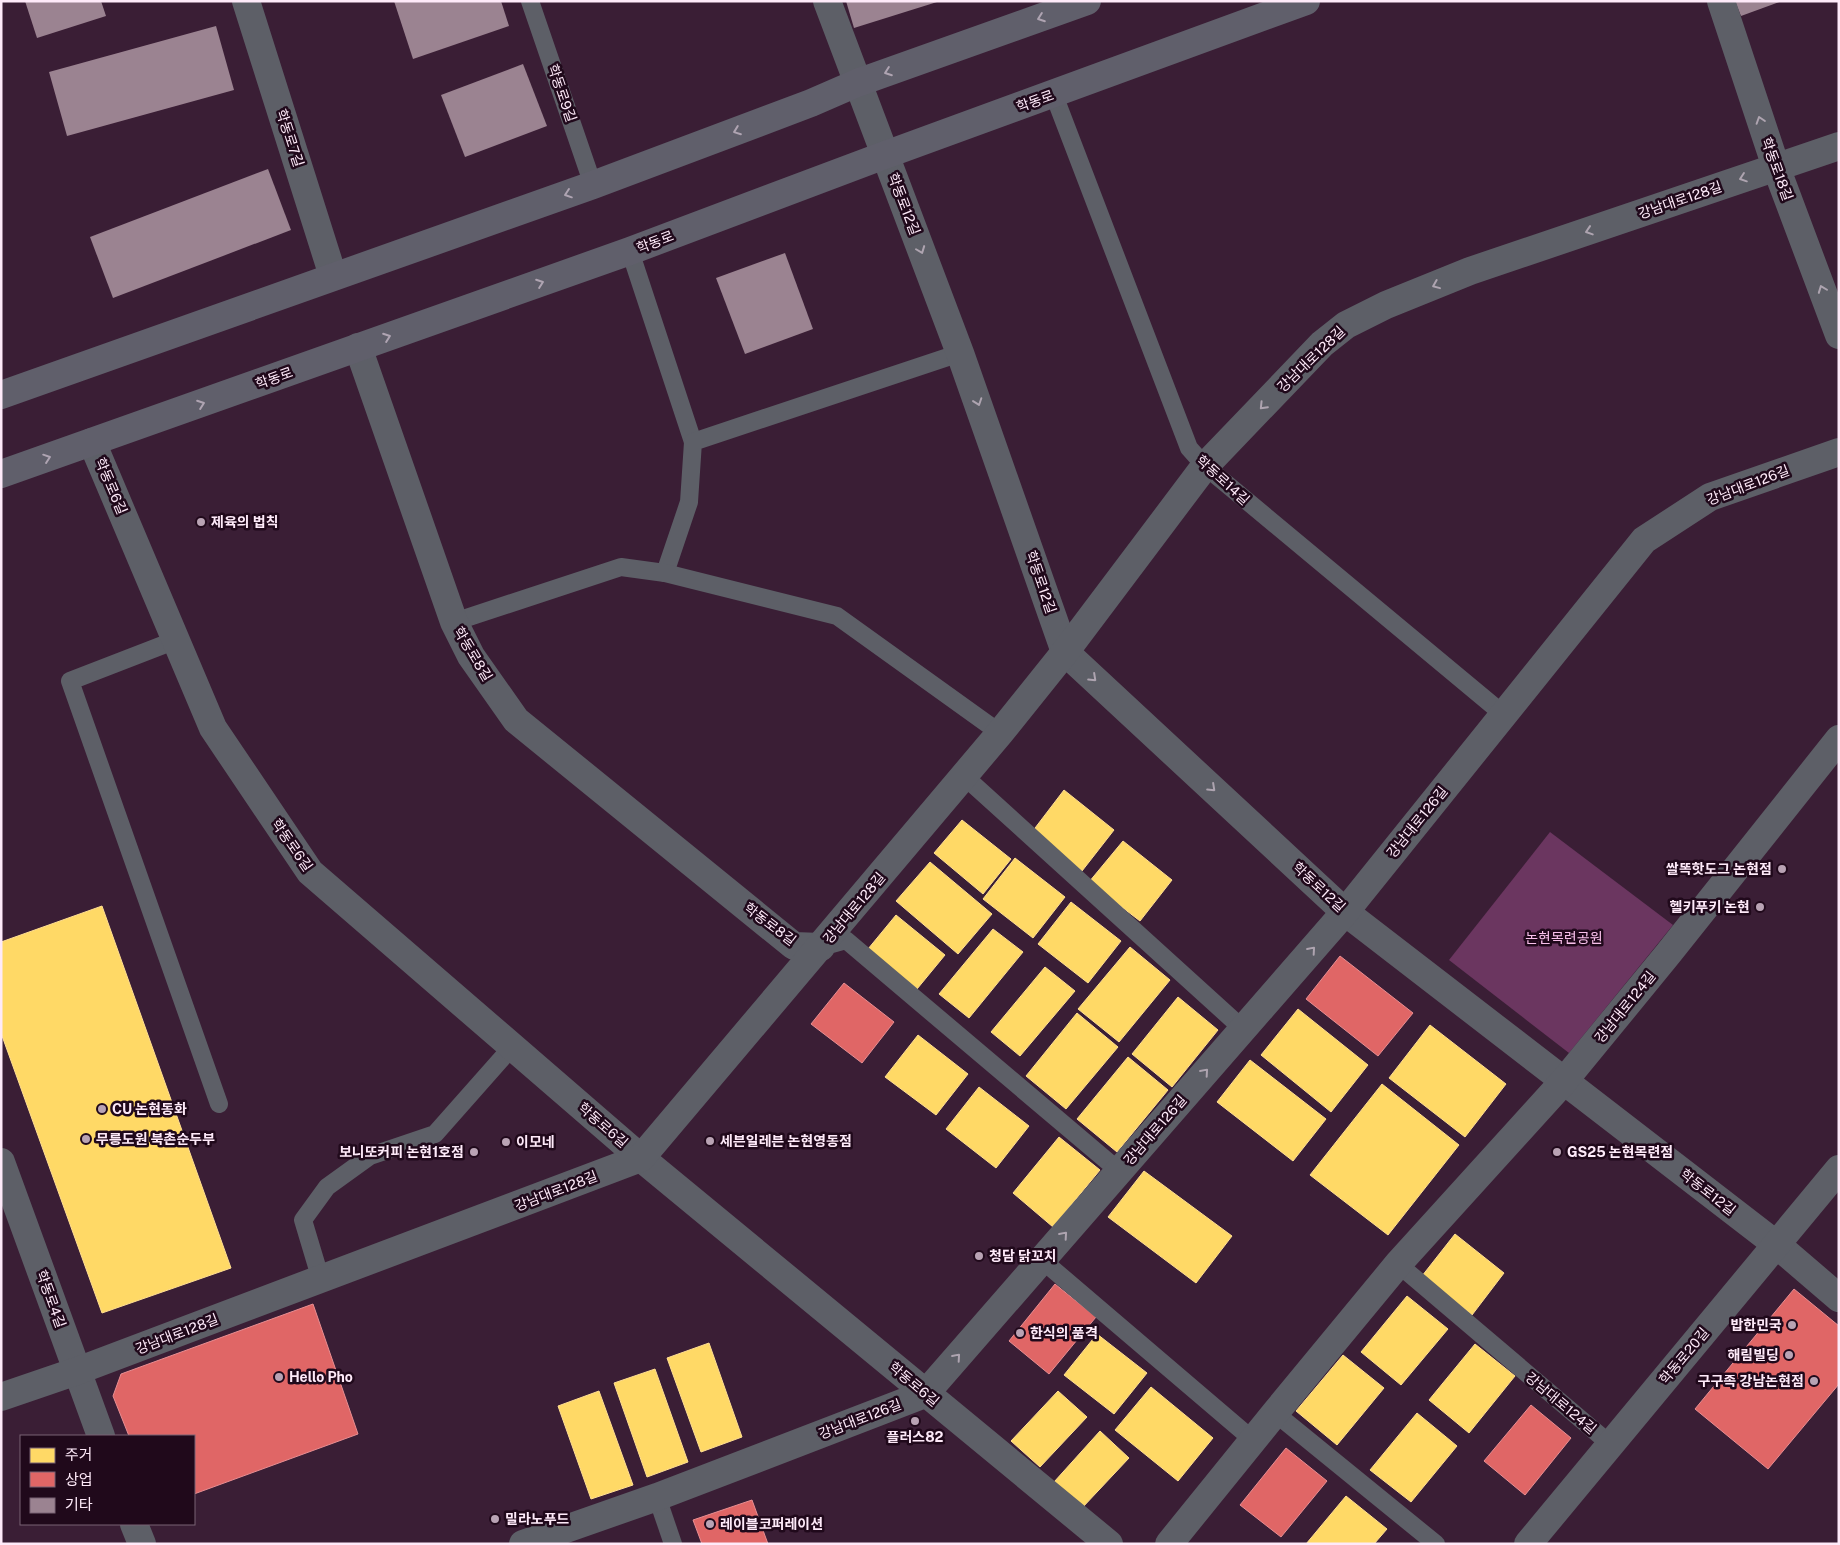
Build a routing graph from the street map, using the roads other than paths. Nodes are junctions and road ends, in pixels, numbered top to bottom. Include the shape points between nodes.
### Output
1 (246, 1) edge
2 (530, 1) edge
3 (827, 1) edge
4 (1087, 1) edge
5 (1306, 1) edge
6 (1720, 1) edge
7 (857, 83) junction
8 (1054, 95) junction
9 (1839, 146) edge
10 (885, 155) junction
11 (1776, 167) junction
12 (593, 185) junction
13 (630, 251) junction
14 (334, 276) junction
15 (1839, 335) edge
16 (358, 348) junction
17 (960, 353) junction
18 (2, 393) edge
19 (92, 442) junction
20 (693, 442) junction
21 (1839, 452) edge
22 (1206, 466) junction
23 (1, 474) edge
24 (665, 573) junction
25 (454, 622) junction
26 (176, 640) junction
27 (1065, 652) junction
28 (1503, 714) junction
29 (1000, 733) junction
30 (1839, 739) edge
31 (964, 776) junction
32 (1345, 912) junction
33 (821, 947) junction
34 (1243, 1029) junction
35 (512, 1047) junction
36 (1564, 1081) junction
37 (219, 1104) dead end
38 (641, 1158) junction
39 (1, 1162) edge
40 (1839, 1169) edge
41 (1119, 1171) junction
42 (1776, 1245) junction
43 (1042, 1260) junction
44 (1398, 1264) junction
45 (321, 1280) junction
46 (1839, 1298) edge
47 (77, 1371) junction
48 (925, 1394) junction
49 (1, 1398) edge
50 (1274, 1413) junction
51 (101, 1435) edge
52 (1253, 1440) junction
53 (1610, 1444) junction
54 (656, 1497) junction
55 (134, 1525) edge
56 (142, 1544) edge
57 (523, 1544) edge
58 (673, 1544) edge
59 (1108, 1544) edge
60 (1169, 1544) edge
61 (1436, 1544) edge
62 (1528, 1544) edge

1 - 14 street, 학동로7길
2 - 12 lane, 학동로9길
3 - 7 street, 학동로12길
4 -> 7 main road
5 - 8 main road, 학동로
11 -> 6 street, 학동로18길
7 - 10 street, 학동로12길
7 -> 12 main road
8 - 10 main road, 학동로
8 - 22 lane, 학동로14길 via 1189,448
9 - 11 street, 강남대로128길
10 - 13 main road, 학동로
10 -> 17 street, 학동로12길
15 -> 11 street, 학동로18길
11 -> 22 street, 강남대로128길 via 1470,271 1346,325 1322,344
12 -> 14 main road
16 -> 13 main road, 학동로
13 - 20 lane
14 - 18 main road
19 -> 16 main road, 학동로
16 - 25 street, 학동로8길
17 - 20 lane
17 -> 27 street, 학동로12길
23 -> 19 main road, 학동로
19 - 26 street, 학동로6길
20 - 24 lane via 689,502
21 - 28 street, 강남대로126길 via 1710,497 1644,540
22 - 27 street, 강남대로128길
22 - 28 lane, 학동로14길
24 - 25 lane, 학동로8길 via 621,567
24 - 29 lane, 학동로8길 via 837,616
25 - 33 street, 학동로8길 via 472,656 516,720 794,946
26 - 35 street, 학동로6길 via 213,728 310,872
26 - 37 lane via 70,681
27 - 29 street, 강남대로128길
27 -> 32 street, 학동로12길
28 - 32 street, 강남대로126길
29 - 31 street, 강남대로128길
30 - 36 street, 강남대로124길
31 - 33 street, 강남대로128길
31 - 34 lane
34 -> 32 street, 강남대로126길
32 - 36 street, 학동로12길
33 - 38 street, 강남대로128길
33 - 41 lane, 학동로8길 via 846,940
41 -> 34 street, 강남대로126길
35 - 38 street, 학동로6길
35 - 45 lane via 435,1134 370,1156 327,1187 303,1220
36 - 42 street, 학동로12길
36 - 44 street, 강남대로124길
38 - 45 street, 강남대로128길
38 - 48 street, 학동로6길
39 - 47 street, 학동로4길
40 - 42 street, 학동로20길
43 -> 41 street, 강남대로126길
42 - 46 street, 학동로12길
42 - 53 street, 학동로20길
48 -> 43 street, 강남대로126길
43 - 52 lane
44 - 50 street, 강남대로124길
44 - 53 lane, 강남대로124길
45 - 47 street, 강남대로128길
47 - 49 street, 강남대로128길
47 - 51 street, 학동로4길
48 - 54 street, 강남대로126길
48 - 59 street, 학동로6길
50 - 52 street, 강남대로124길
50 - 61 lane
52 - 60 street, 강남대로124길
53 - 62 street, 학동로20길
54 - 57 street, 강남대로126길
54 - 58 lane
55 - 56 street

